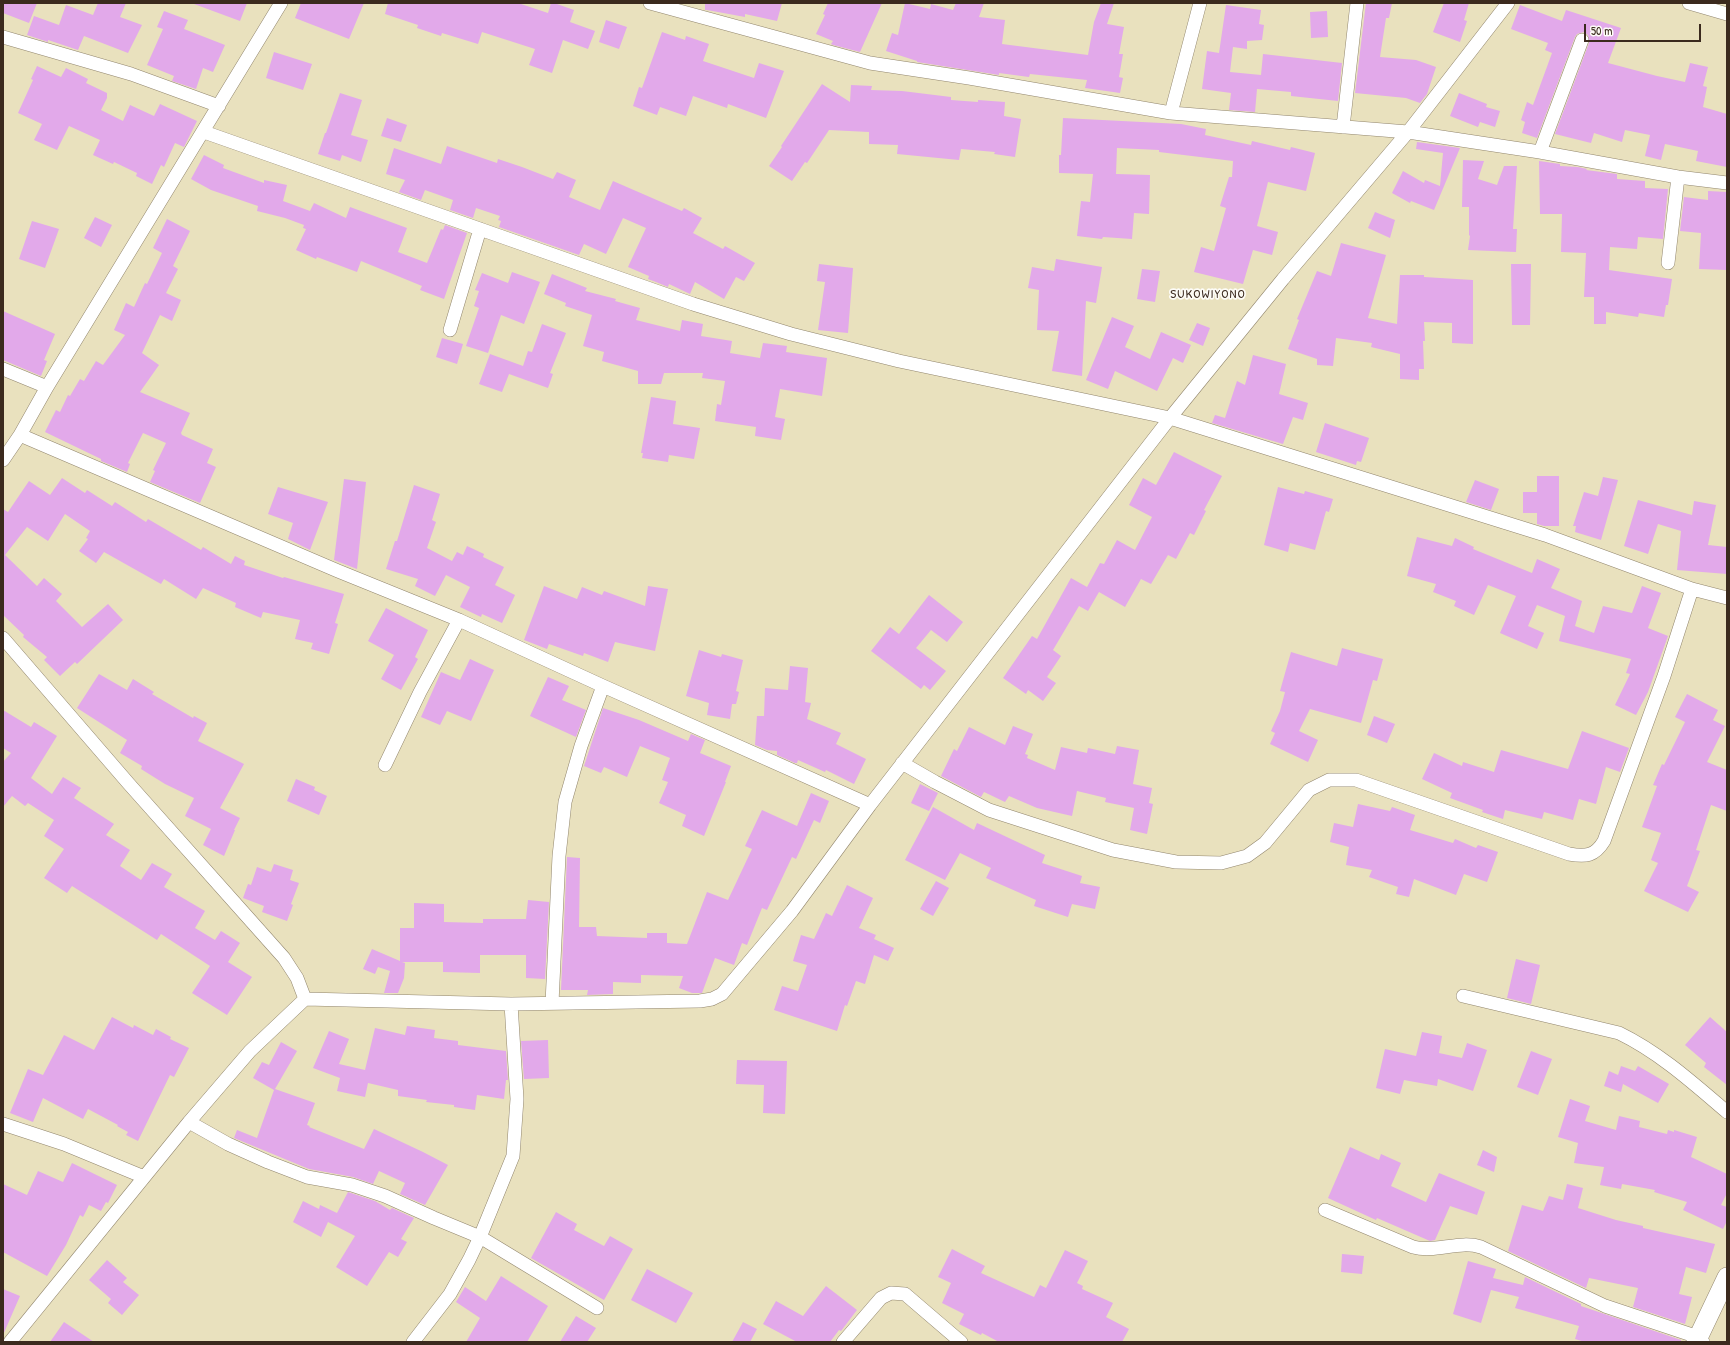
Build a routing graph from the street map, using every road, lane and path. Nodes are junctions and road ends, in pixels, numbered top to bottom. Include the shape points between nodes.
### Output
1 (281, 3) edge
2 (650, 3) edge
3 (1200, 3) edge
4 (1358, 3) edge
5 (1508, 3) edge
6 (1689, 3) edge
7 (1727, 14) edge
8 (3, 37) edge
9 (1582, 40) dead end
10 (219, 106) junction
11 (1171, 113) junction
12 (1343, 127) junction
13 (204, 132) junction
14 (1408, 132) junction
15 (1540, 152) junction
16 (1678, 177) junction
17 (1727, 183) edge
18 (480, 229) junction
19 (1668, 263) dead end
20 (450, 330) dead end
21 (3, 369) edge
22 (47, 387) junction
23 (1170, 418) junction
24 (20, 435) junction
25 (3, 460) edge
26 (1692, 589) junction
27 (1727, 598) edge
28 (459, 620) junction
29 (3, 638) edge
30 (603, 686) junction
31 (902, 763) junction
32 (385, 765) dead end
33 (870, 805) junction
34 (1463, 996) dead end
35 (305, 998) junction
36 (552, 1003) junction
37 (510, 1004) junction
38 (1727, 1112) edge
39 (189, 1122) junction
40 (3, 1124) edge
41 (144, 1177) junction
42 (1325, 1210) dead end
43 (480, 1237) junction
44 (1727, 1277) edge
45 (597, 1308) dead end
46 (1699, 1340) edge
47 (10, 1342) edge
48 (413, 1342) edge
49 (843, 1342) edge
50 (961, 1342) edge

1 - 10 street
2 - 11 street via 870,62
3 - 11 street
4 - 12 street
5 - 14 street
6 - 7 street
8 - 10 street via 131,74
9 - 15 street
10 - 13 street
11 - 12 street
12 - 14 street
13 - 18 street
13 - 22 street
14 - 15 street
14 - 23 street via 1283,279
15 - 16 street
16 - 17 street
16 - 19 street
18 - 20 street
18 - 23 street via 693,304 791,334 900,361
21 - 22 street
22 - 24 street
23 - 26 street via 1545,535
23 - 31 street
24 - 25 street
24 - 28 street
26 - 27 street
26 - 31 street via 1664,676 1604,841 1598,851 1583,856 1526,840 1356,780 1329,780 1309,790 1266,844 1247,856 1221,863 1176,862 1113,850 989,810
28 - 30 street
28 - 32 street via 420,692
29 - 35 street via 284,958 297,978
30 - 33 street
30 - 36 street via 565,802 559,856
31 - 33 street
33 - 36 street via 792,911 722,994 700,1001
34 - 38 street via 1619,1033 1640,1043 1680,1072
35 - 37 street
35 - 39 street via 250,1051
36 - 37 street
37 - 43 street via 517,1098 513,1156
39 - 41 street
39 - 43 street via 228,1144 268,1162 306,1177 352,1185 385,1196
40 - 41 street via 64,1144
41 - 47 street
42 - 46 street via 1423,1250 1472,1244 1481,1247 1605,1306
43 - 45 street
43 - 48 street via 450,1294
44 - 46 street
49 - 50 street via 881,1298 892,1293 905,1294

